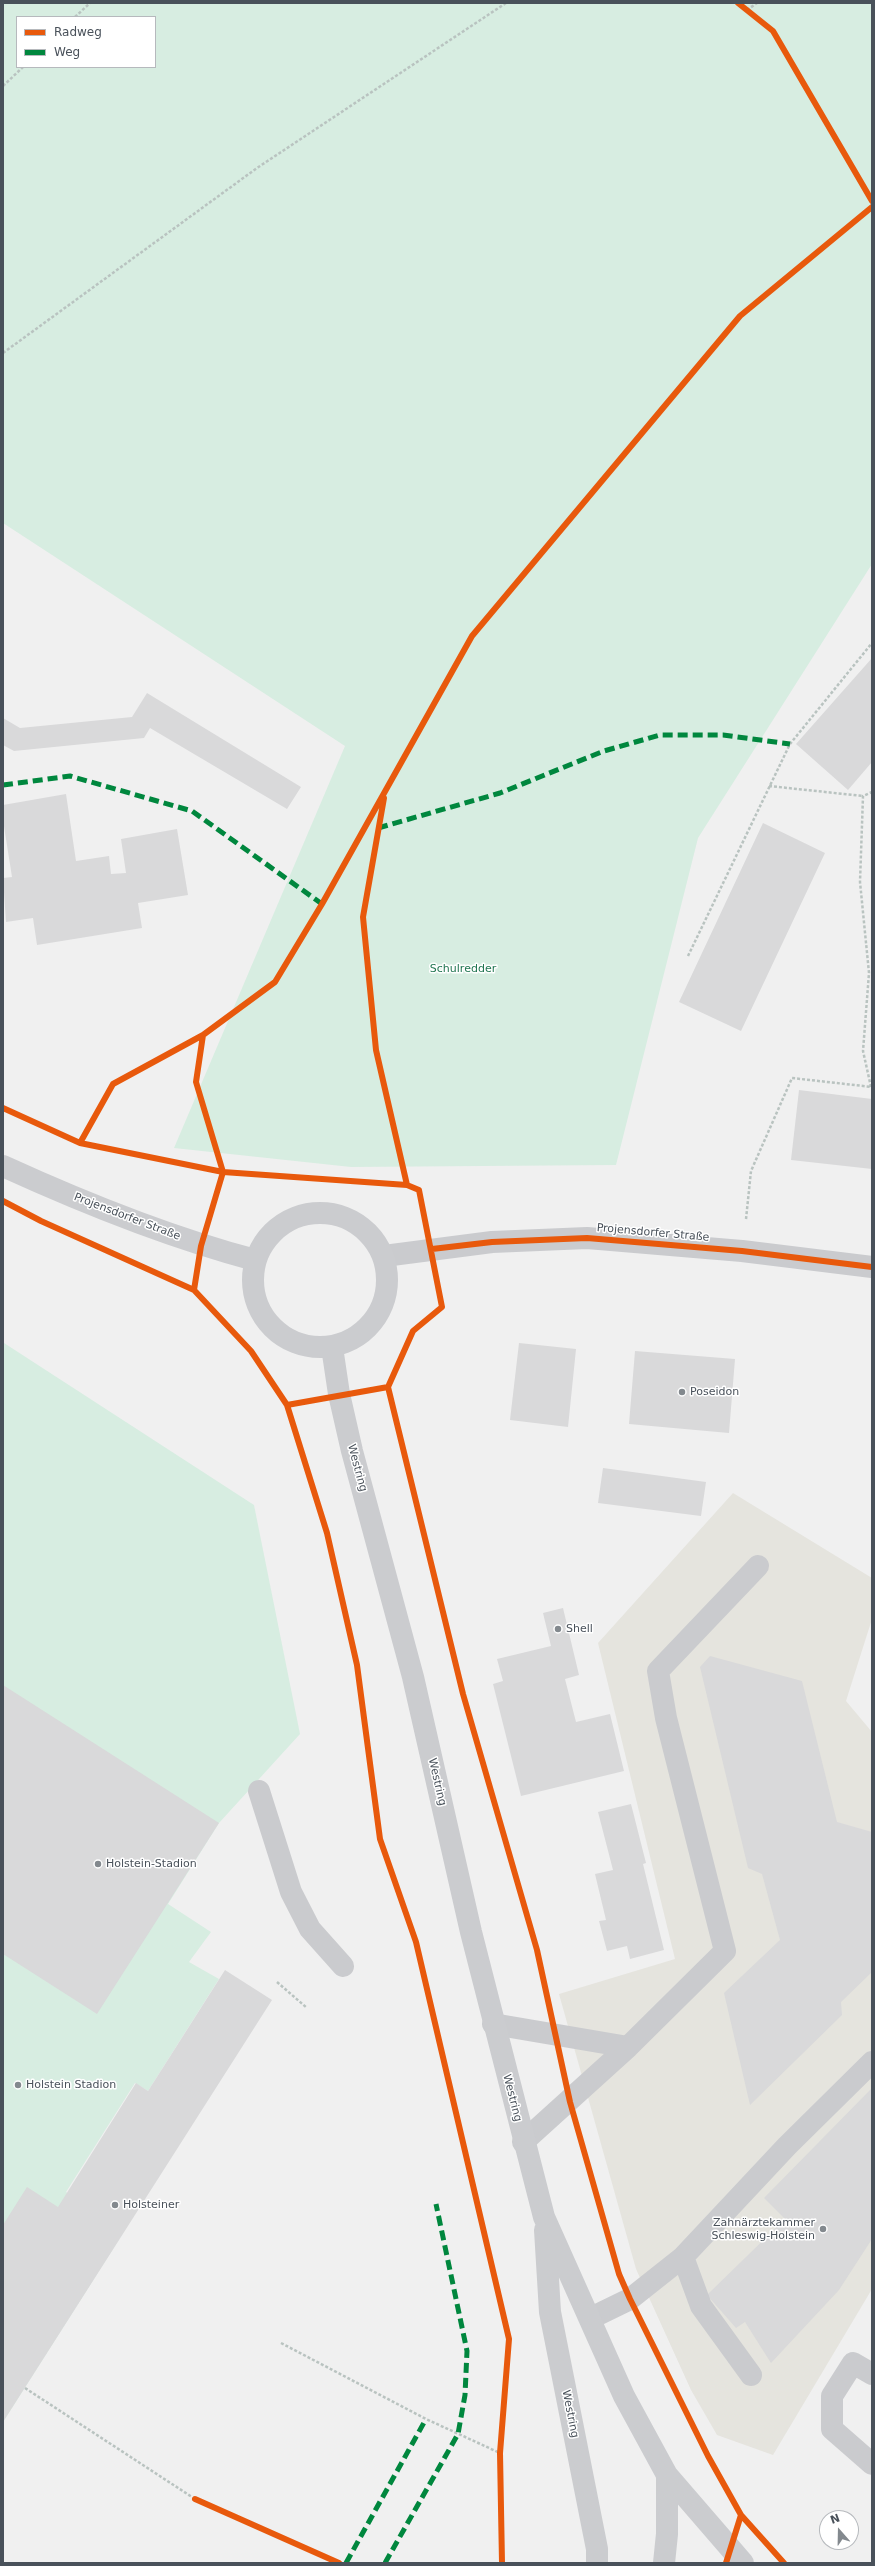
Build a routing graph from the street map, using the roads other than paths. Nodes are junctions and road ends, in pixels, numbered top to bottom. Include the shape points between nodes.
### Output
1 (3, 1166) edge
2 (384, 1256) junction
3 (255, 1260) junction
4 (872, 1267) edge
5 (332, 1347) junction
6 (758, 1566) dead end
7 (259, 1791) dead end
8 (343, 1966) dead end
9 (493, 2024) junction
10 (628, 2047) junction
11 (872, 2062) edge
12 (523, 2142) junction
13 (544, 2217) junction
14 (683, 2257) junction
15 (590, 2318) junction
16 (872, 2374) edge
17 (751, 2375) dead end
18 (872, 2464) edge
19 (667, 2475) junction
20 (597, 2563) edge
21 (664, 2563) edge
22 (743, 2563) edge

1 - 3 street, Projensdorfer Straße via 201,1246
2 - 3 street via 369,1232 346,1216 318,1212 290,1218 268,1236
2 - 4 street, Projensdorfer Straße via 492,1242 587,1238
2 - 5 street via 388,1286 379,1314 359,1336
3 - 5 street via 252,1288 260,1314 279,1335 304,1347
5 - 9 street, Westring via 339,1394 352,1451 413,1677
6 - 10 street via 658,1671 666,1718 725,1950
7 - 8 street via 291,1892 310,1929
9 - 10 street
9 - 12 street, Westring
10 - 12 street
11 - 14 street via 787,2146
12 - 13 street, Westring
13 - 15 street, Westring
13 - 20 street, Westring via 550,2312 597,2548
14 - 15 street via 630,2299
14 - 17 street via 700,2306
15 - 19 street, Westring via 624,2396
16 - 18 street via 853,2363 832,2396 832,2429
19 - 21 street, Westring via 667,2534
19 - 22 street, Westring

